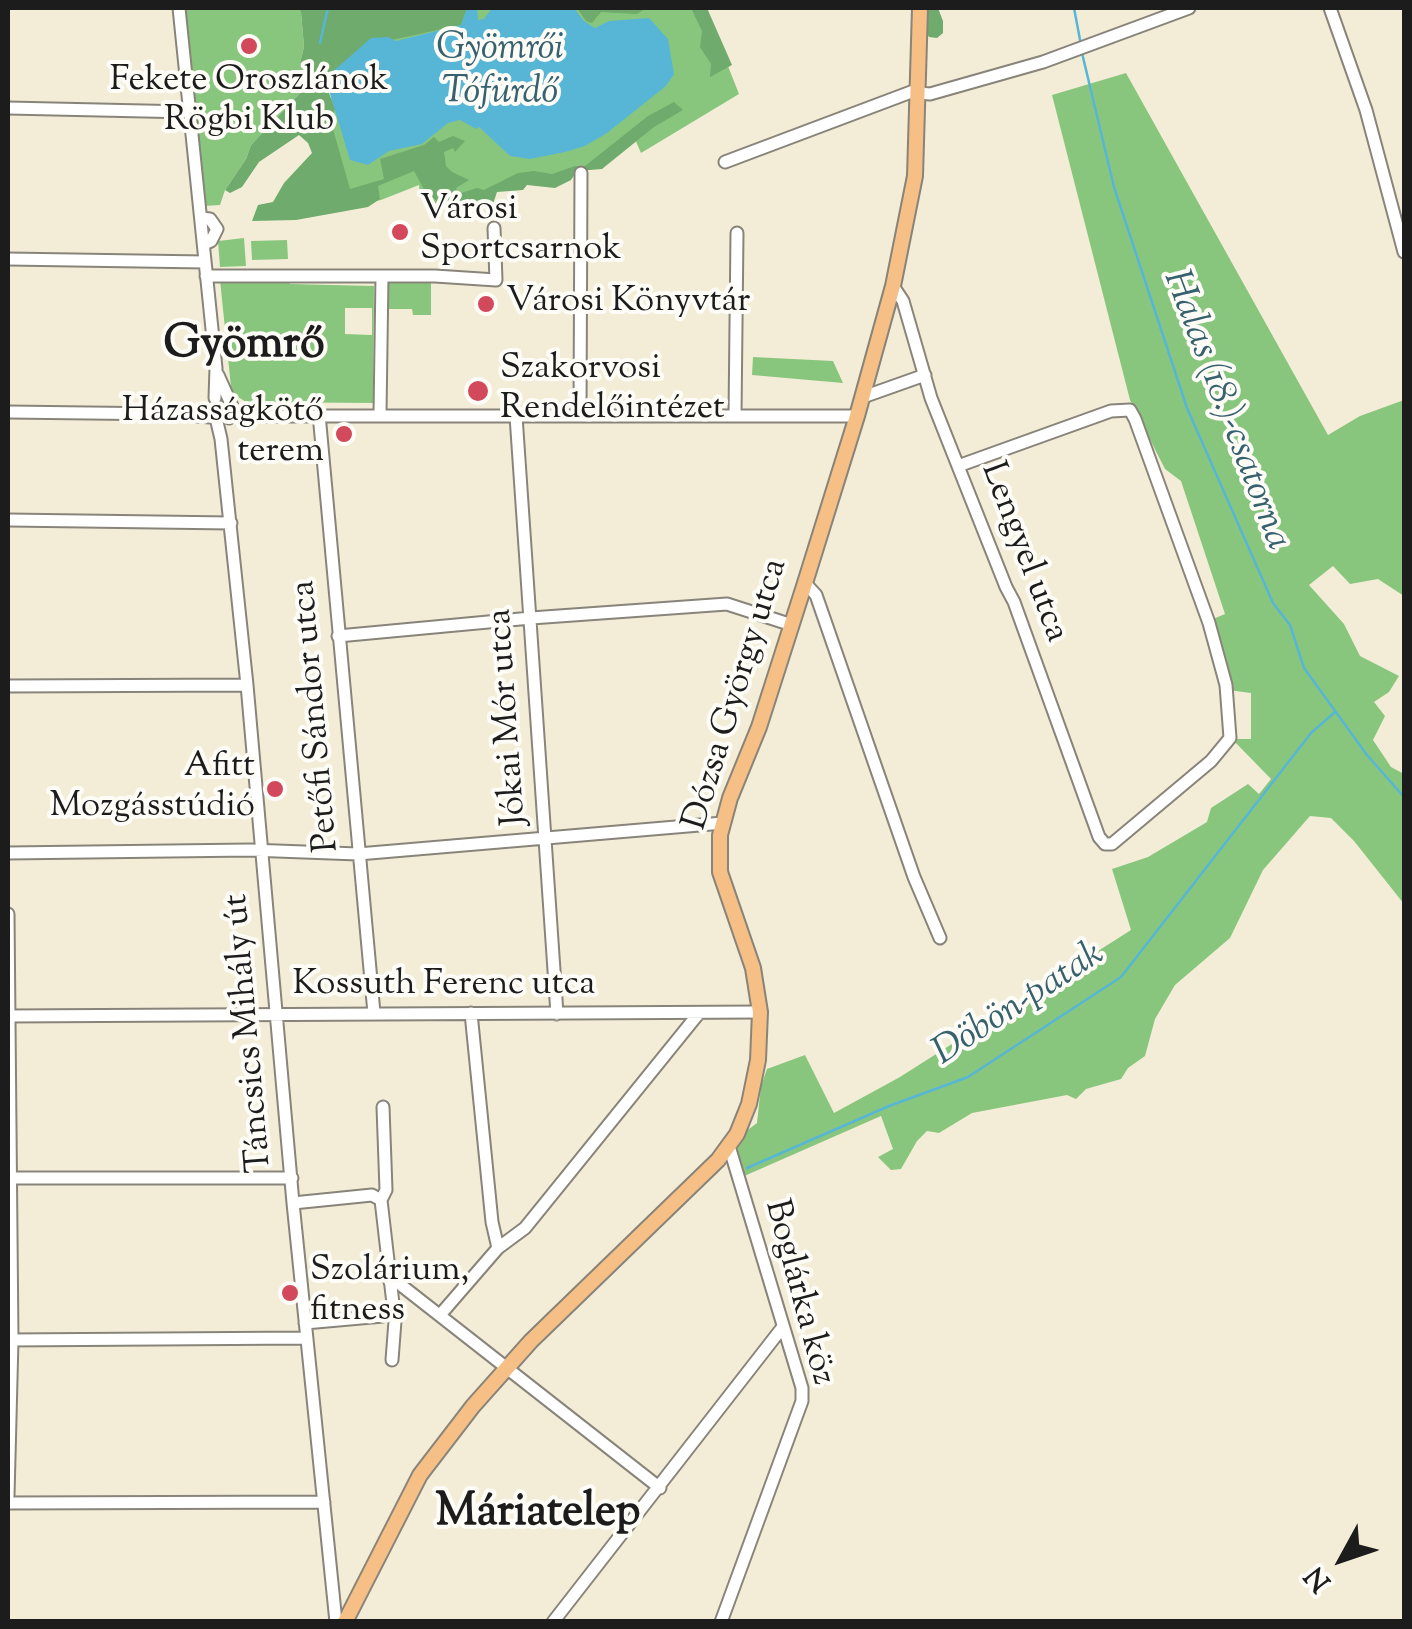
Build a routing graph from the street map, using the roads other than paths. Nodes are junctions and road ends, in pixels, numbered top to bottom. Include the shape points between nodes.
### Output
1 (180, 8) edge
2 (920, 8) edge
3 (1188, 8) edge
4 (1330, 8) edge
5 (919, 91) junction
6 (8, 108) edge
7 (190, 112) junction
8 (726, 162) dead end
9 (581, 173) dead end
10 (494, 228) dead end
11 (737, 232) dead end
12 (1404, 252) edge
13 (8, 259) edge
14 (206, 269) junction
15 (382, 276) junction
16 (893, 286) junction
17 (925, 375) junction
18 (862, 396) junction
19 (221, 411) junction
20 (8, 412) edge
21 (318, 414) junction
22 (380, 414) junction
23 (516, 416) junction
24 (580, 416) junction
25 (735, 416) junction
26 (857, 416) junction
27 (958, 466) junction
28 (8, 520) edge
29 (231, 523) junction
30 (805, 583) junction
31 (530, 618) junction
32 (792, 625) junction
33 (338, 636) junction
34 (247, 685) junction
35 (8, 686) edge
36 (723, 823) junction
37 (546, 837) junction
38 (264, 851) junction
39 (8, 853) edge
40 (358, 854) junction
41 (8, 914) edge
42 (940, 938) dead end
43 (760, 1012) junction
44 (471, 1013) junction
45 (699, 1013) junction
46 (374, 1014) junction
47 (557, 1014) junction
48 (278, 1015) junction
49 (8, 1016) edge
50 (383, 1107) dead end
51 (728, 1146) junction
52 (8, 1178) edge
53 (292, 1178) junction
54 (380, 1200) junction
55 (293, 1203) junction
56 (498, 1248) junction
57 (390, 1282) junction
58 (392, 1307) junction
59 (440, 1315) junction
60 (305, 1322) junction
61 (782, 1328) junction
62 (306, 1338) junction
63 (10, 1340) edge
64 (392, 1360) dead end
65 (506, 1366) junction
66 (660, 1488) junction
67 (8, 1499) edge
68 (324, 1502) junction
69 (336, 1622) edge
70 (345, 1622) edge
71 (554, 1622) edge
72 (720, 1622) edge

1 - 7 street
2 - 5 main road, Dózsa György utca
3 - 5 street via 1080,48 930,94
4 - 12 street
5 - 8 street
5 - 16 main road, Dózsa György utca via 915,176
6 - 7 street
7 - 14 street, Táncsics Mihály út via 201,218 217,229 204,244
9 - 24 street
10 - 15 street via 496,280
11 - 25 street
13 - 14 street
14 - 15 street
14 - 19 street, Táncsics Mihály út
15 - 22 street
16 - 17 street, Lengyel utca
16 - 18 main road, Dózsa György utca
17 - 18 street
17 - 27 street, Lengyel utca
18 - 26 main road, Dózsa György utca
19 - 20 street
19 - 21 street
19 - 29 street, Táncsics Mihály út
21 - 22 street
21 - 33 street, Petőfi Sándor utca
22 - 23 street
23 - 24 street
23 - 31 street, Jókai Mór utca
24 - 25 street
25 - 26 street
26 - 30 main road, Dózsa György utca
27 - 27 street, Lengyel utca via 1111,411 1130,410 1135,419 1202,601 1226,686 1230,738 1112,844 1101,842
28 - 29 street
29 - 34 street, Táncsics Mihály út
30 - 32 main road, Dózsa György utca
30 - 42 street via 816,595
31 - 32 street via 727,604
31 - 33 street
31 - 37 street, Jókai Mór utca
32 - 36 main road, Dózsa György utca
33 - 40 street, Petőfi Sándor utca
34 - 35 street
34 - 38 street, Táncsics Mihály út
36 - 37 street
36 - 43 main road, Dózsa György utca via 720,872
37 - 40 street
37 - 47 street, Jókai Mór utca
38 - 39 street
38 - 40 street
38 - 48 street, Táncsics Mihály út
40 - 46 street, Petőfi Sándor utca
41 - 49 street
43 - 45 street, Kossuth Ferenc utca
43 - 51 main road, Dózsa György utca via 752,1091
44 - 46 street, Kossuth Ferenc utca
44 - 47 street, Kossuth Ferenc utca
44 - 56 street
45 - 47 street, Kossuth Ferenc utca
45 - 56 street via 525,1228
46 - 48 street, Kossuth Ferenc utca
48 - 49 street, Kossuth Ferenc utca
48 - 53 street, Táncsics Mihály út
49 - 52 street
50 - 54 street via 386,1190
51 - 61 street, Boglárka köz
51 - 65 main road, Dózsa György utca
52 - 53 street
52 - 63 street
53 - 55 street, Táncsics Mihály út
54 - 55 street via 372,1195
54 - 57 street
55 - 60 street, Táncsics Mihály út
56 - 59 street
57 - 58 street
57 - 59 street
58 - 60 street via 382,1316
58 - 64 street
59 - 65 street
60 - 62 street, Táncsics Mihály út
61 - 66 street
61 - 72 street, Boglárka köz via 802,1401
62 - 63 street
62 - 68 street, Táncsics Mihály út
63 - 67 street
65 - 66 street
65 - 70 main road, Dózsa György utca via 420,1475
66 - 71 street
67 - 68 street
68 - 69 street, Táncsics Mihály út

